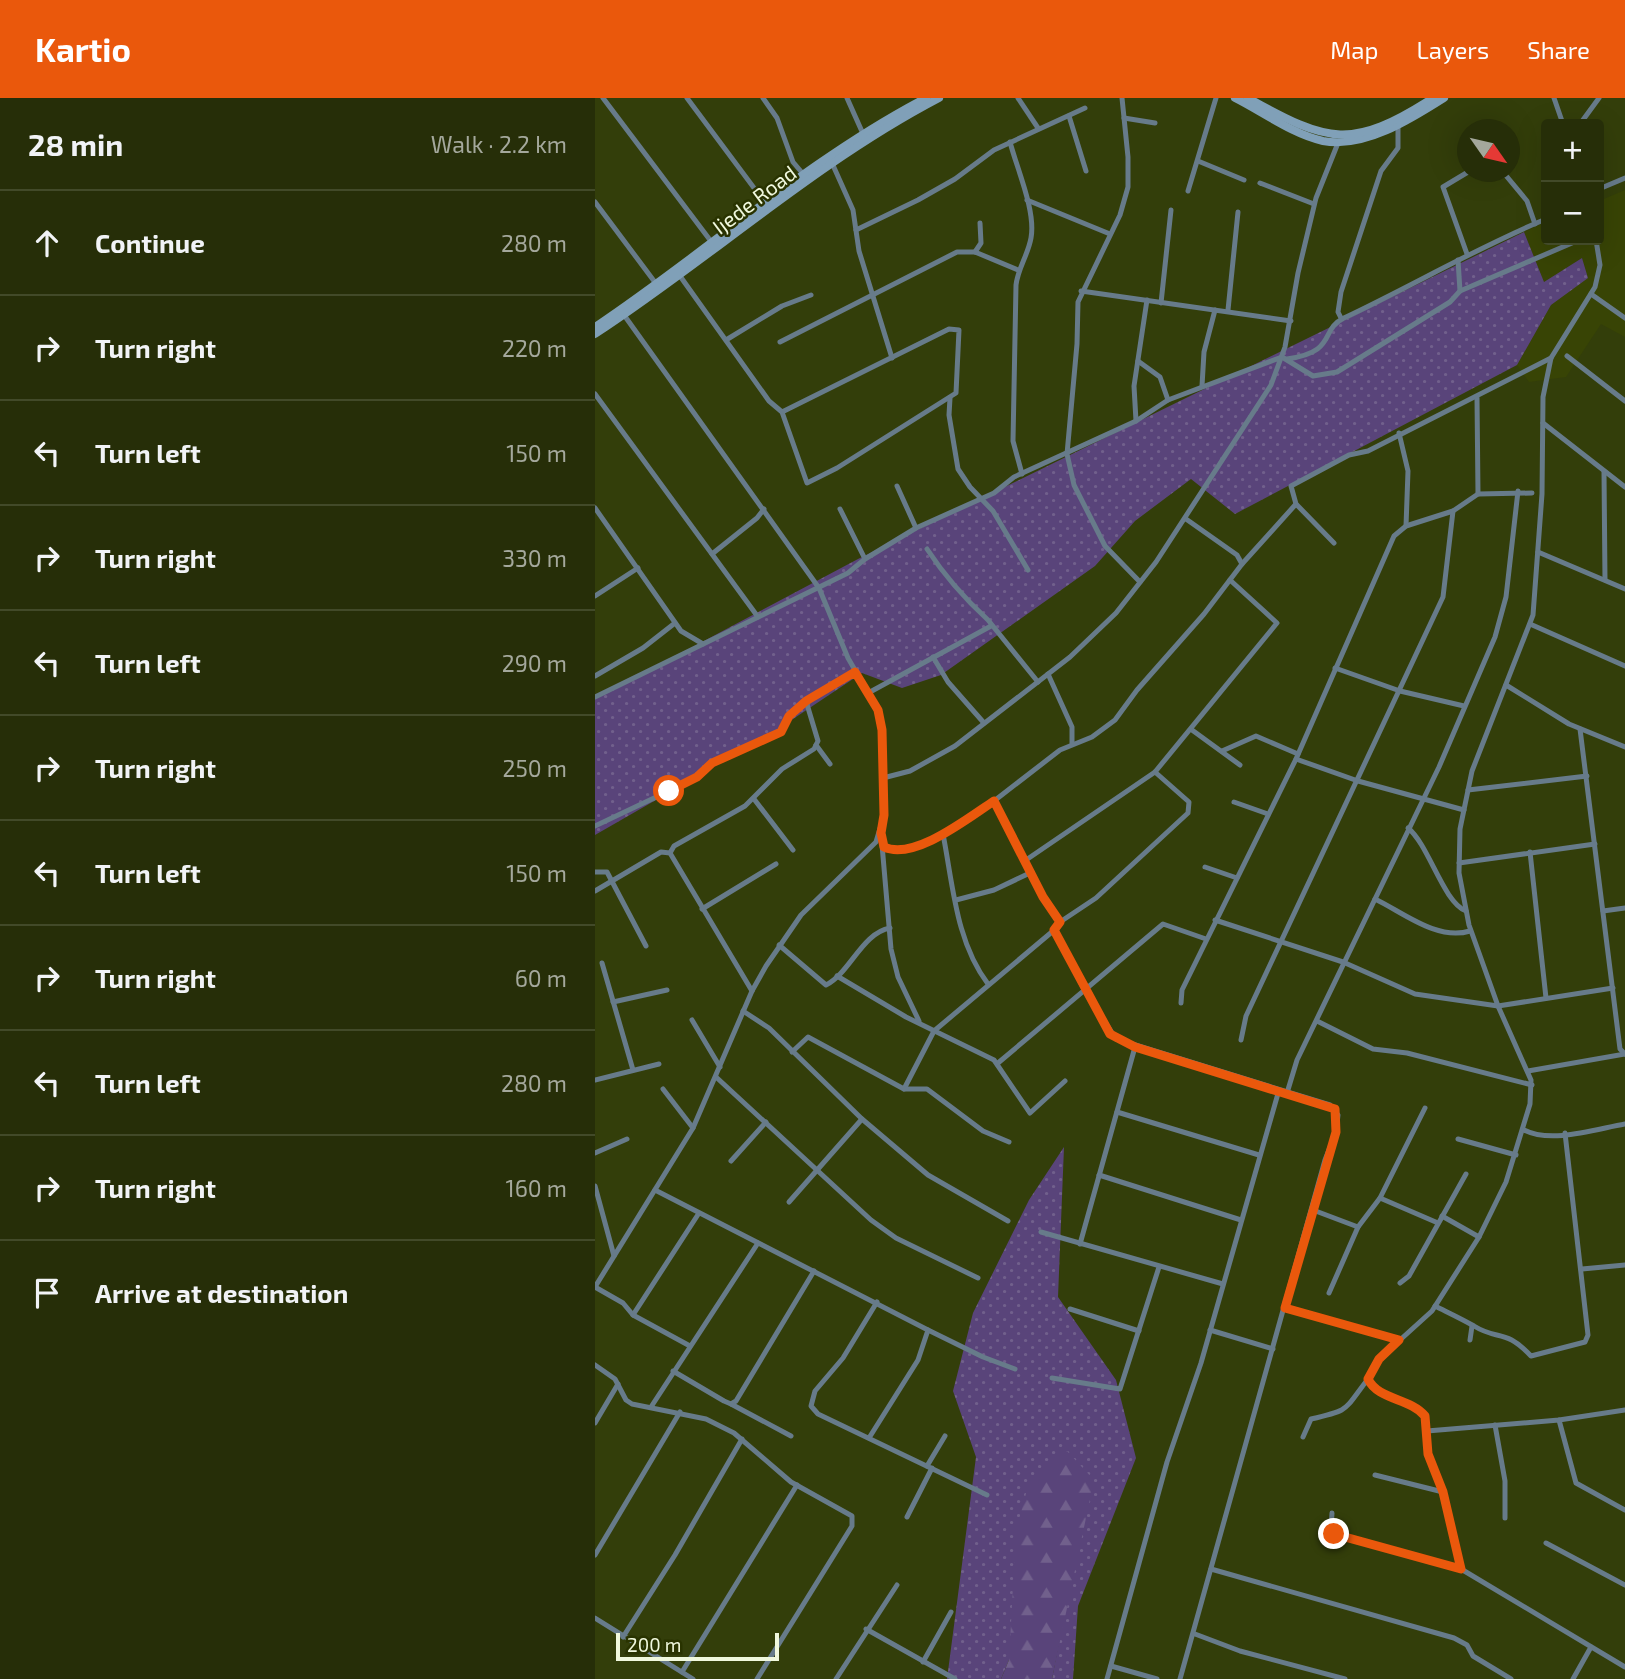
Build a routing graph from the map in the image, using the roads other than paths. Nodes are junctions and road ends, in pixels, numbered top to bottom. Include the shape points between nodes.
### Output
1 (603, 98) edge
2 (687, 98) edge
3 (763, 98) edge
4 (847, 98) edge
5 (939, 98) edge
6 (1018, 98) edge
7 (1122, 98) edge
8 (1216, 98) edge
9 (1235, 98) edge
10 (1248, 98) edge
11 (1433, 98) edge
12 (1444, 98) edge
13 (1554, 98) edge
14 (1599, 98) edge
15 (920, 99) edge
16 (1086, 108) dead end
17 (1069, 116) junction
18 (1124, 118) junction
19 (1561, 119) edge
20 (1584, 119) edge
21 (1155, 123) dead end
22 (1398, 124) junction
23 (1038, 128) junction
24 (864, 136) junction
25 (1010, 142) junction
26 (1338, 143) junction
27 (1198, 161) junction
28 (832, 163) junction
29 (1086, 171) dead end
30 (804, 175) junction
31 (1625, 178) edge
32 (1457, 179) edge
33 (1244, 180) dead end
34 (1511, 182) edge
35 (1260, 183) dead end
36 (1604, 187) edge
37 (1188, 191) dead end
38 (1027, 200) junction
39 (595, 202) edge
40 (766, 204) junction
41 (1314, 204) junction
42 (1171, 210) dead end
43 (1238, 212) dead end
44 (1541, 221) edge
45 (979, 223) dead end
46 (1535, 224) junction
47 (856, 230) junction
48 (1110, 234) junction
49 (713, 244) junction
50 (1567, 245) edge
51 (1596, 245) edge
52 (975, 252) junction
53 (1467, 254) junction
54 (1458, 260) junction
55 (1018, 270) junction
56 (680, 276) junction
57 (657, 285) junction
58 (1081, 291) junction
59 (1460, 291) junction
60 (1591, 294) junction
61 (811, 295) dead end
62 (873, 295) junction
63 (1147, 300) junction
64 (1161, 303) junction
65 (1215, 310) junction
66 (1228, 310) junction
67 (624, 315) junction
68 (1341, 318) junction
69 (1625, 318) edge
70 (1291, 321) junction
71 (597, 323) edge
72 (595, 334) edge
73 (726, 340) junction
74 (780, 342) dead end
75 (1567, 356) dead end
76 (892, 358) junction
77 (1284, 358) junction
78 (1551, 358) junction
79 (1138, 361) junction
80 (1202, 386) junction
81 (595, 394) edge
82 (950, 398) junction
83 (1477, 398) junction
84 (1168, 400) junction
85 (1625, 401) edge
86 (782, 412) junction
87 (1136, 421) junction
88 (1543, 423) junction
89 (1399, 433) junction
90 (1067, 454) junction
91 (1604, 472) junction
92 (1022, 474) junction
93 (897, 486) dead end
94 (1625, 487) edge
95 (1518, 491) junction
96 (1532, 493) dead end
97 (1478, 494) junction
98 (981, 499) junction
99 (1296, 504) junction
100 (764, 509) junction
101 (841, 509) dead end
102 (596, 511) edge
103 (1453, 511) junction
104 (1186, 519) junction
105 (1406, 526) junction
106 (916, 528) junction
107 (1334, 543) dead end
108 (927, 549) dead end
109 (1538, 552) junction
110 (712, 554) junction
111 (865, 559) junction
112 (1242, 564) junction
113 (638, 568) junction
114 (1028, 570) dead end
115 (1230, 580) junction
116 (1605, 580) junction
117 (1140, 582) junction
118 (819, 588) junction
119 (1625, 589) edge
120 (595, 596) edge
121 (758, 617) junction
122 (675, 623) junction
123 (1530, 624) junction
124 (992, 626) junction
125 (703, 643) junction
126 (933, 657) junction
127 (1625, 666) edge
128 (1335, 668) junction
129 (855, 672) junction
130 (1048, 674) junction
131 (595, 676) edge
132 (1038, 681) junction
133 (1506, 685) junction
134 (1400, 691) junction
135 (870, 692) junction
136 (595, 697) edge
137 (806, 701) junction
138 (1464, 706) junction
139 (984, 723) junction
140 (1580, 729) junction
141 (1192, 730) junction
142 (1072, 743) junction
143 (816, 745) junction
144 (1625, 747) edge
145 (1222, 751) junction
146 (1297, 757) junction
147 (830, 764) dead end
148 (1240, 765) dead end
149 (1155, 772) junction
150 (1587, 776) junction
151 (883, 778) junction
152 (1358, 781) junction
153 (1468, 790) junction
154 (754, 799) junction
155 (1422, 799) junction
156 (994, 801) junction
157 (1234, 802) dead end
158 (1464, 810) junction
159 (1268, 814) junction
160 (595, 826) edge
161 (1408, 828) junction
162 (881, 833) junction
163 (943, 834) junction
164 (1595, 844) junction
165 (884, 847) junction
166 (793, 850) dead end
167 (1530, 852) junction
168 (670, 853) junction
169 (1026, 860) junction
170 (1459, 863) junction
171 (776, 864) dead end
172 (1205, 867) dead end
173 (595, 872) edge
174 (1032, 872) junction
175 (1237, 878) junction
176 (613, 881) junction
177 (595, 891) edge
178 (956, 900) junction
179 (1375, 900) junction
180 (1625, 908) edge
181 (702, 909) junction
182 (1465, 911) junction
183 (1603, 911) junction
184 (1215, 920) junction
185 (1060, 922) junction
186 (890, 929) junction
187 (1054, 930) junction
188 (1471, 931) junction
189 (1206, 939) junction
190 (1280, 943) junction
191 (779, 945) junction
192 (646, 946) dead end
193 (1343, 962) junction
194 (602, 963) dead end
195 (837, 976) junction
196 (988, 984) junction
197 (1613, 988) junction
198 (667, 989) dead end
199 (752, 991) junction
200 (1085, 991) junction
201 (1546, 998) junction
202 (613, 1002) junction
203 (1181, 1003) dead end
204 (1498, 1006) junction
205 (743, 1012) junction
206 (692, 1020) dead end
207 (919, 1021) junction
208 (1317, 1021) junction
209 (934, 1031) junction
210 (1241, 1040) dead end
211 (1135, 1047) junction
212 (792, 1052) junction
213 (1625, 1054) edge
214 (998, 1063) junction
215 (659, 1064) dead end
216 (720, 1067) junction
217 (633, 1070) junction
218 (1528, 1071) junction
219 (716, 1077) junction
220 (595, 1080) edge
221 (1065, 1081) dead end
222 (1532, 1085) junction
223 (904, 1088) junction
224 (663, 1089) dead end
225 (1279, 1090) junction
226 (1287, 1093) junction
227 (1425, 1108) dead end
228 (1117, 1112) junction
229 (862, 1119) junction
230 (766, 1122) junction
231 (1625, 1124) edge
232 (693, 1128) junction
233 (1524, 1130) junction
234 (1565, 1133) junction
235 (627, 1139) dead end
236 (1458, 1139) dead end
237 (1009, 1142) dead end
238 (595, 1153) edge
239 (1259, 1155) junction
240 (1516, 1155) junction
241 (731, 1161) dead end
242 (816, 1170) junction
243 (1466, 1174) dead end
244 (1099, 1175) junction
245 (595, 1186) edge
246 (655, 1190) junction
247 (1380, 1198) junction
248 (789, 1202) dead end
249 (1313, 1210) junction
250 (699, 1213) junction
251 (1442, 1216) junction
252 (1241, 1220) junction
253 (1008, 1221) dead end
254 (1438, 1223) junction
255 (1358, 1227) junction
256 (1041, 1232) dead end
257 (1479, 1237) junction
258 (758, 1243) junction
259 (1080, 1244) junction
260 (614, 1256) junction
261 (1625, 1265) edge
262 (1159, 1267) junction
263 (1582, 1269) junction
264 (814, 1271) junction
265 (978, 1278) dead end
266 (1400, 1283) dead end
267 (1223, 1284) junction
268 (595, 1287) edge
269 (1329, 1293) dead end
270 (877, 1302) junction
271 (1435, 1306) junction
272 (1070, 1308) dead end
273 (1285, 1308) junction
274 (633, 1315) junction
275 (1472, 1326) junction
276 (928, 1330) junction
277 (1210, 1330) junction
278 (1139, 1331) junction
279 (1399, 1340) junction
280 (1469, 1340) dead end
281 (690, 1346) junction
282 (1273, 1349) junction
283 (595, 1366) edge
284 (1015, 1369) dead end
285 (673, 1371) junction
286 (1052, 1378) dead end
287 (1368, 1379) junction
288 (618, 1384) junction
289 (731, 1404) junction
290 (651, 1407) junction
291 (1625, 1410) edge
292 (680, 1412) junction
293 (1559, 1420) junction
294 (595, 1423) edge
295 (1495, 1425) junction
296 (1427, 1431) junction
297 (791, 1436) dead end
298 (945, 1436) dead end
299 (1303, 1437) dead end
300 (869, 1438) junction
301 (742, 1439) junction
302 (929, 1467) junction
303 (1375, 1475) dead end
304 (797, 1485) junction
305 (1443, 1492) junction
306 (987, 1495) dead end
307 (1625, 1510) edge
308 (1332, 1513) dead end
309 (907, 1517) dead end
310 (1505, 1518) dead end
311 (1546, 1544) dead end
312 (595, 1555) edge
313 (1211, 1569) junction
314 (1461, 1569) junction
315 (897, 1585) dead end
316 (1625, 1586) edge
317 (951, 1612) dead end
318 (597, 1620) edge
319 (866, 1629) junction
320 (595, 1630) edge
321 (1195, 1634) junction
322 (622, 1637) junction
323 (1591, 1647) junction
324 (923, 1661) junction
325 (1111, 1666) junction
326 (1625, 1667) edge
327 (681, 1672) junction
328 (693, 1679) edge
329 (757, 1679) edge
330 (836, 1679) edge
331 (955, 1679) edge
332 (1107, 1679) edge
333 (1157, 1679) edge
334 (1180, 1679) edge
335 (1345, 1679) edge
336 (1511, 1679) edge
337 (1573, 1679) edge

1 - 49 street
2 - 40 street
3 - 30 street via 777,118 793,162
4 - 24 street
5 - 28 main road, Ijede Road
6 - 23 street
7 - 18 street
8 - 27 street
9 - 26 main road via 1313,137
10 - 11 main road via 1314,131 1338,136 1363,133
12 - 22 main road
13 - 19 street
14 - 20 street
15 - 24 main road, Ijede Road
16 - 17 street
17 - 23 street
17 - 29 street
18 - 21 street
18 - 48 street via 1129,178 1124,205
22 - 26 main road via 1364,139
22 - 68 street via 1398,148 1381,171 1341,292
23 - 25 street
24 - 30 main road, Ijede Road
25 - 38 street
25 - 47 street via 927,195
26 - 41 street
27 - 33 street
27 - 37 street
28 - 47 street via 853,210
28 - 56 main road, Ijede Road
30 - 40 main road, Ijede Road
31 - 36 street
32 - 53 street via 1443,187
34 - 46 street via 1527,201
35 - 41 street
38 - 48 street
38 - 55 street via 1031,241
39 - 57 street
40 - 49 main road, Ijede Road
41 - 70 street
42 - 64 street
43 - 66 street
44 - 46 street
45 - 52 street via 981,243
46 - 53 street
47 - 62 street
48 - 58 street
49 - 57 main road, Ijede Road
50 - 59 street
51 - 60 street via 1599,274
52 - 55 street
52 - 62 street via 945,256
53 - 54 street
54 - 59 street
54 - 68 street
55 - 92 street via 1013,441
56 - 67 main road, Ijede Road
56 - 73 street
57 - 71 main road, Ijede Road
58 - 63 street
58 - 90 street
59 - 77 street via 1450,302 1337,372 1313,376
60 - 69 street
60 - 78 street
61 - 73 street via 782,306
62 - 74 street
62 - 76 street
63 - 64 street
63 - 79 street
64 - 65 street
65 - 66 street
65 - 80 street via 1205,347
66 - 70 street
67 - 72 main road, Ijede Road
67 - 100 street
68 - 77 street via 1320,350 1306,357
70 - 77 street
73 - 86 street via 769,401
75 - 85 street
76 - 82 street via 953,328 959,330 959,377 956,393
76 - 86 street
77 - 80 street
77 - 104 street
78 - 83 street
78 - 88 street
79 - 84 street via 1160,377
79 - 87 street
80 - 84 street
81 - 110 street
82 - 86 street via 807,483
82 - 98 street via 958,469
83 - 89 street
83 - 97 street
84 - 87 street
87 - 90 street
88 - 91 street
88 - 109 street
89 - 99 street via 1291,486
89 - 105 street via 1408,471
90 - 92 street
90 - 117 street via 1074,485 1105,546
91 - 94 street
91 - 116 street
92 - 98 street
93 - 106 street
95 - 96 street
95 - 97 street
95 - 138 street via 1502,614
97 - 103 street
98 - 106 street
98 - 114 street via 993,510
99 - 107 street
99 - 112 street
100 - 110 street
100 - 118 street
101 - 111 street
102 - 113 street
103 - 105 street
103 - 134 street via 1443,597
104 - 112 street via 1237,555
104 - 117 street
105 - 128 street via 1386,551
106 - 111 street
108 - 124 street via 947,579
109 - 116 street
109 - 123 street
110 - 121 street
111 - 118 street
112 - 115 street
113 - 120 street
113 - 122 street
115 - 141 street via 1277,623
115 - 142 street via 1115,720 1092,737
116 - 119 street
117 - 130 street via 1095,636
118 - 121 street
118 - 129 street
121 - 125 street
122 - 125 street
122 - 131 street
123 - 127 street
123 - 133 street
124 - 126 street
124 - 132 street
125 - 136 street
126 - 135 street
126 - 139 street
128 - 134 street
128 - 146 street
129 - 135 street
129 - 137 street
130 - 132 street
130 - 142 street via 1072,727
132 - 139 street
133 - 140 street
133 - 153 street
134 - 138 street
134 - 152 street
135 - 151 street via 882,730
137 - 143 street
137 - 160 street via 789,716 781,732
138 - 155 street
139 - 151 street via 932,760
140 - 144 street
140 - 150 street
141 - 145 street
141 - 149 street
142 - 156 street
143 - 147 street
143 - 154 street via 782,769
145 - 146 street via 1256,736
145 - 148 street
146 - 152 street
146 - 159 street
149 - 169 street
149 - 185 street via 1189,802 1188,813 1096,898
150 - 153 street
150 - 164 street
151 - 162 street
152 - 155 street
152 - 190 street
153 - 158 street
154 - 166 street
154 - 168 street via 674,846
155 - 158 street
155 - 161 street
156 - 163 street
156 - 169 street
157 - 159 street
158 - 170 street
159 - 175 street
161 - 179 street
161 - 182 street via 1420,839 1438,875
162 - 165 street
162 - 191 street
163 - 165 street via 900,852
163 - 178 street
164 - 167 street
164 - 183 street
165 - 186 street
167 - 170 street
167 - 201 street
168 - 176 street via 661,852
168 - 181 street
169 - 174 street
170 - 182 street
171 - 181 street
172 - 175 street
173 - 176 street via 607,872
174 - 178 street via 994,890
174 - 185 street
175 - 184 street
176 - 177 street
176 - 192 street
178 - 196 street via 971,960
179 - 188 street via 1441,932
179 - 193 street
180 - 183 street
181 - 199 street
182 - 188 street
183 - 197 street
184 - 189 street
184 - 190 street
185 - 187 street
186 - 195 street via 871,939
186 - 207 street via 898,977
187 - 196 street
187 - 200 street
188 - 204 street
189 - 200 street via 1163,924
189 - 203 street via 1182,990
190 - 193 street
190 - 210 street via 1246,1016
191 - 195 street via 826,985
191 - 199 street
193 - 204 street via 1407,993
193 - 208 street
194 - 202 street
195 - 207 street via 866,996
196 - 209 street
197 - 201 street
197 - 213 street via 1620,1049
198 - 202 street
199 - 205 street
200 - 211 street via 1110,1034
200 - 214 street
201 - 204 street
202 - 217 street
204 - 218 street
205 - 212 street via 756,1018
205 - 216 street
206 - 216 street
207 - 209 street
208 - 222 street via 1373,1049
208 - 226 street
209 - 214 street
209 - 223 street
211 - 225 street
211 - 228 street
212 - 223 street via 808,1037
212 - 229 street
213 - 218 street
214 - 221 street via 1030,1113
215 - 217 street
216 - 219 street
217 - 220 street
218 - 222 street
219 - 230 street
219 - 232 street
222 - 233 street
223 - 237 street via 927,1089 983,1131
224 - 232 street
225 - 226 street
225 - 239 street
226 - 249 street via 1330,1105 1338,1115
227 - 247 street
228 - 239 street
228 - 244 street
229 - 242 street
229 - 253 street via 927,1175
230 - 241 street
230 - 242 street
231 - 234 street
232 - 246 street
233 - 234 street
233 - 240 street
234 - 263 street
235 - 238 street
236 - 240 street
239 - 252 street
240 - 257 street
242 - 248 street
242 - 265 street via 896,1238
243 - 251 street
244 - 252 street
244 - 259 street
245 - 260 street
246 - 250 street
246 - 260 street
247 - 254 street
247 - 255 street
249 - 255 street
249 - 273 street
250 - 258 street
250 - 274 street
251 - 254 street
251 - 257 street
252 - 267 street
254 - 266 street
255 - 269 street
256 - 259 street
257 - 271 street
258 - 264 street
258 - 281 street
259 - 262 street
260 - 268 street
261 - 263 street
262 - 267 street
262 - 278 street
263 - 275 street via 1585,1342 1531,1356 1512,1338
264 - 270 street
264 - 289 street
267 - 277 street
268 - 274 street via 623,1303
270 - 276 street
270 - 300 street via 843,1358 815,1391 811,1406 818,1414
271 - 275 street
271 - 279 street
272 - 278 street
273 - 279 street
273 - 282 street
274 - 281 street
275 - 280 street
276 - 284 street
276 - 300 street via 918,1360
277 - 282 street
277 - 325 street via 1167,1462
278 - 286 street via 1120,1389
279 - 287 street via 1379,1359
281 - 285 street
282 - 313 street
283 - 288 street
285 - 289 street
285 - 290 street
287 - 296 street via 1382,1393 1421,1411
287 - 299 street via 1344,1411 1311,1419
288 - 290 street via 626,1400
288 - 294 street
289 - 297 street
290 - 292 street
291 - 293 street
292 - 301 street via 706,1419
292 - 312 street
293 - 295 street
293 - 307 street via 1576,1483
295 - 296 street
295 - 310 street via 1505,1481
296 - 305 street via 1428,1454
298 - 302 street
300 - 302 street
301 - 304 street
301 - 322 street
302 - 306 street
302 - 309 street
303 - 305 street
304 - 327 street
304 - 329 street via 848,1513 852,1526
305 - 314 street
308 - 314 street via 1334,1534
311 - 316 street
313 - 321 street
313 - 336 street via 1454,1638 1467,1645 1473,1656
314 - 323 street
315 - 319 street
317 - 324 street
318 - 320 street
318 - 322 street
319 - 324 street
319 - 330 street
321 - 334 street
321 - 335 street
322 - 327 street
323 - 326 street
323 - 337 street
324 - 331 street
325 - 332 street
325 - 333 street
327 - 328 street

